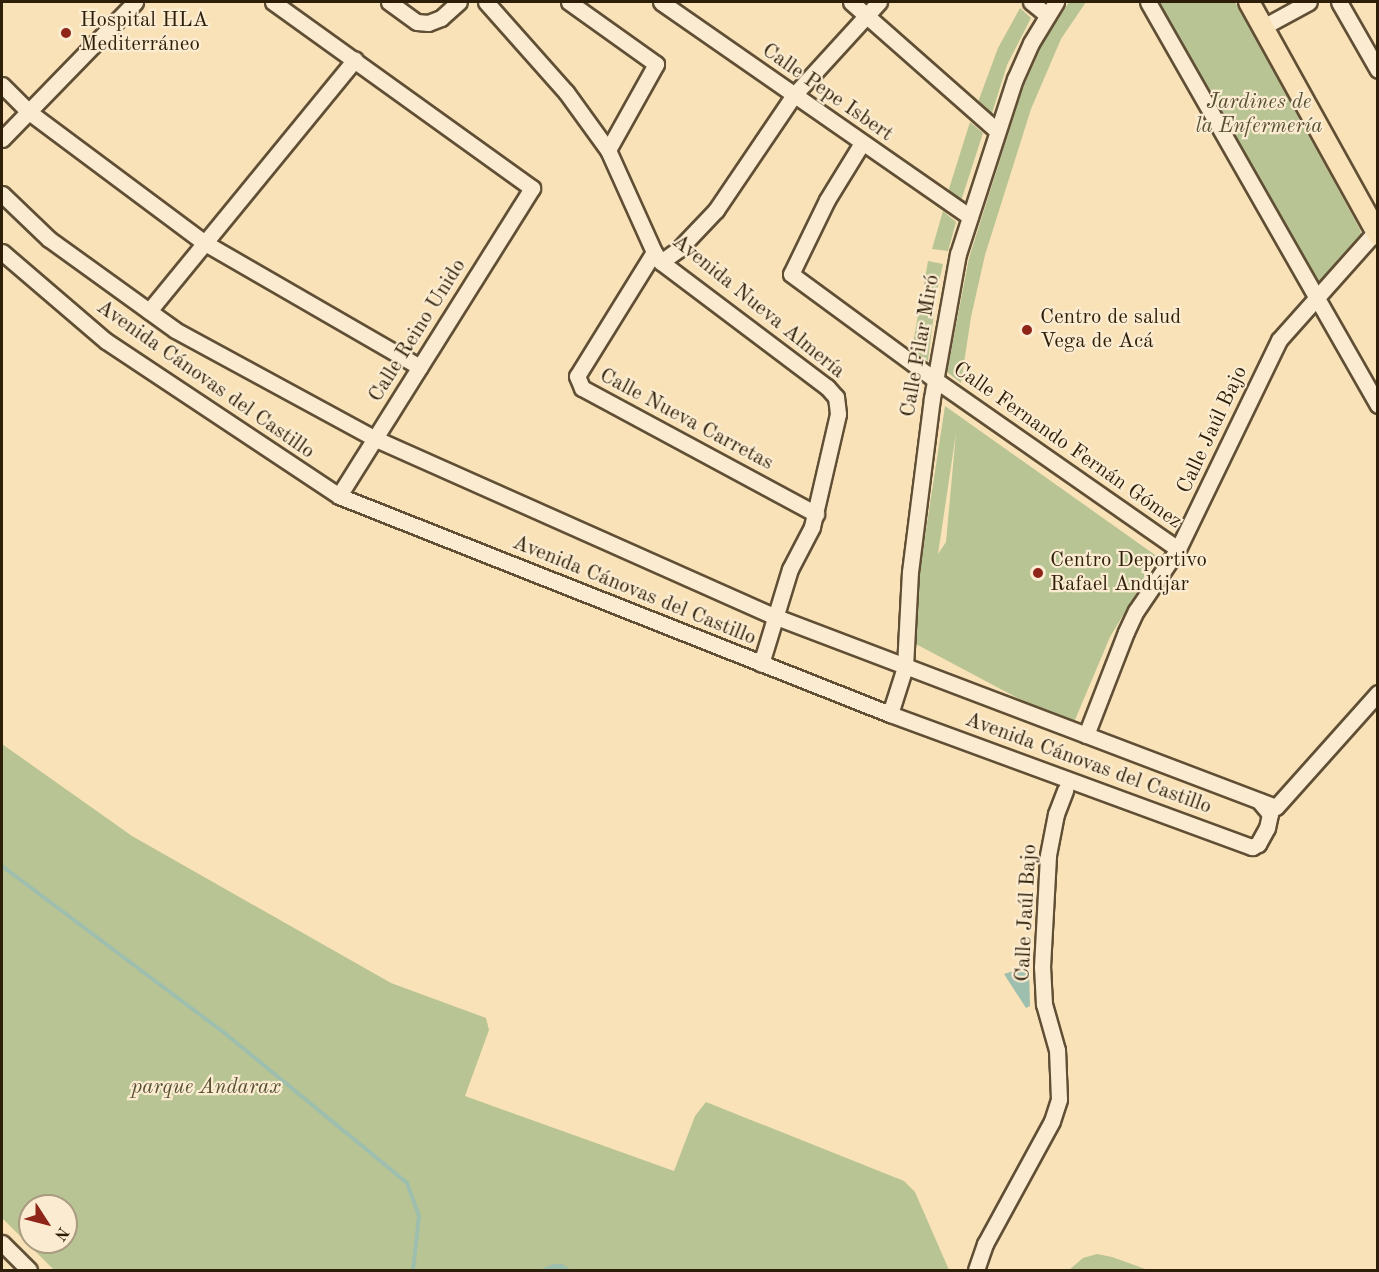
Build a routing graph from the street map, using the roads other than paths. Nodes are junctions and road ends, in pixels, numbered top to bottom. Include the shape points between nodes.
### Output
1 (135, 2) edge
2 (273, 2) edge
3 (389, 2) edge
4 (459, 2) edge
5 (486, 2) edge
6 (569, 2) edge
7 (661, 2) edge
8 (851, 2) edge
9 (879, 2) edge
10 (1031, 2) edge
11 (1056, 2) edge
12 (1148, 2) edge
13 (1249, 2) edge
14 (1309, 2) edge
15 (1339, 2) edge
16 (1047, 15) junction
17 (867, 16) junction
18 (1263, 27) junction
19 (355, 59) junction
20 (1377, 70) edge
21 (2, 85) edge
22 (794, 95) junction
23 (29, 112) junction
24 (996, 130) junction
25 (2, 139) edge
26 (862, 143) junction
27 (608, 150) junction
28 (2, 194) edge
29 (970, 218) junction
30 (1377, 232) edge
31 (205, 243) junction
32 (2, 252) edge
33 (658, 257) junction
34 (1317, 298) junction
35 (149, 311) junction
36 (420, 367) junction
37 (934, 379) junction
38 (1377, 405) edge
39 (375, 438) junction
40 (339, 496) junction
41 (816, 514) junction
42 (1178, 549) junction
43 (776, 616) junction
44 (761, 664) junction
45 (905, 667) junction
46 (1377, 693) edge
47 (1377, 706) edge
48 (890, 714) junction
49 (1086, 735) junction
50 (1065, 790) dead end
51 (1258, 800) junction
52 (1267, 828) junction
53 (2, 1243) edge
54 (29, 1270) edge
55 (976, 1270) edge

1 - 23 street
2 - 19 street
3 - 4 street via 417,22 428,23 441,18
5 - 27 street, Avenida Nueva Almería via 566,92
6 - 27 street via 656,64
7 - 22 street, Calle Pepe Isbert
8 - 17 street
9 - 17 street
10 - 16 street
11 - 16 street, Calle Pilar Miró
12 - 34 street
13 - 18 main road
14 - 18 street
15 - 20 street
16 - 24 street, Calle Pilar Miró via 1015,79
17 - 22 street
17 - 24 street
18 - 30 main road
19 - 31 street
19 - 36 street, Calle Reino Unido via 532,188
21 - 23 street
22 - 26 street, Calle Pepe Isbert
22 - 33 street via 716,210 685,243
23 - 25 street
23 - 31 street
24 - 29 street, Calle Pilar Miró
26 - 29 street, Calle Pepe Isbert
26 - 37 street, Calle Fernando Fernán Gómez via 827,200 791,274
27 - 33 street, Avenida Nueva Almería
28 - 35 street, Avenida Cánovas del Castillo via 49,239
29 - 37 street, Calle Pilar Miró via 958,254
30 - 34 street, Calle Jaúl Bajo
31 - 35 street
31 - 36 street
32 - 40 street, Avenida Cánovas del Castillo via 106,341
33 - 41 street, Avenida Nueva Almería via 836,397 838,414
33 - 41 street, Calle Nueva Carretas via 577,376 582,388
34 - 38 street
34 - 42 street, Calle Jaúl Bajo via 1279,340
35 - 39 street, Avenida Cánovas del Castillo via 175,330
36 - 39 street, Calle Reino Unido
37 - 42 street, Calle Fernando Fernán Gómez
37 - 45 street, Calle Pilar Miró via 910,572
39 - 40 street, Calle Reino Unido
39 - 43 street, Avenida Cánovas del Castillo
40 - 44 street, Avenida Cánovas del Castillo
41 - 43 street, Avenida Nueva Almería via 790,569
42 - 49 street, Calle Jaúl Bajo via 1136,611
43 - 44 street, Avenida Nueva Almería
43 - 45 street, Avenida Cánovas del Castillo
44 - 48 street, Avenida Cánovas del Castillo
45 - 48 street, Calle Pilar Miró
45 - 49 street, Avenida Cánovas del Castillo
46 - 51 street, Avenida Cánovas del Castillo via 1276,807
47 - 52 street
48 - 52 street, Avenida Cánovas del Castillo via 1252,847
49 - 51 street, Avenida Cánovas del Castillo
50 - 55 street, Calle Jaúl Bajo via 1048,855 1042,967 1044,1004 1057,1050 1059,1099 1052,1121 985,1244
51 - 52 street via 1270,814
53 - 54 street

